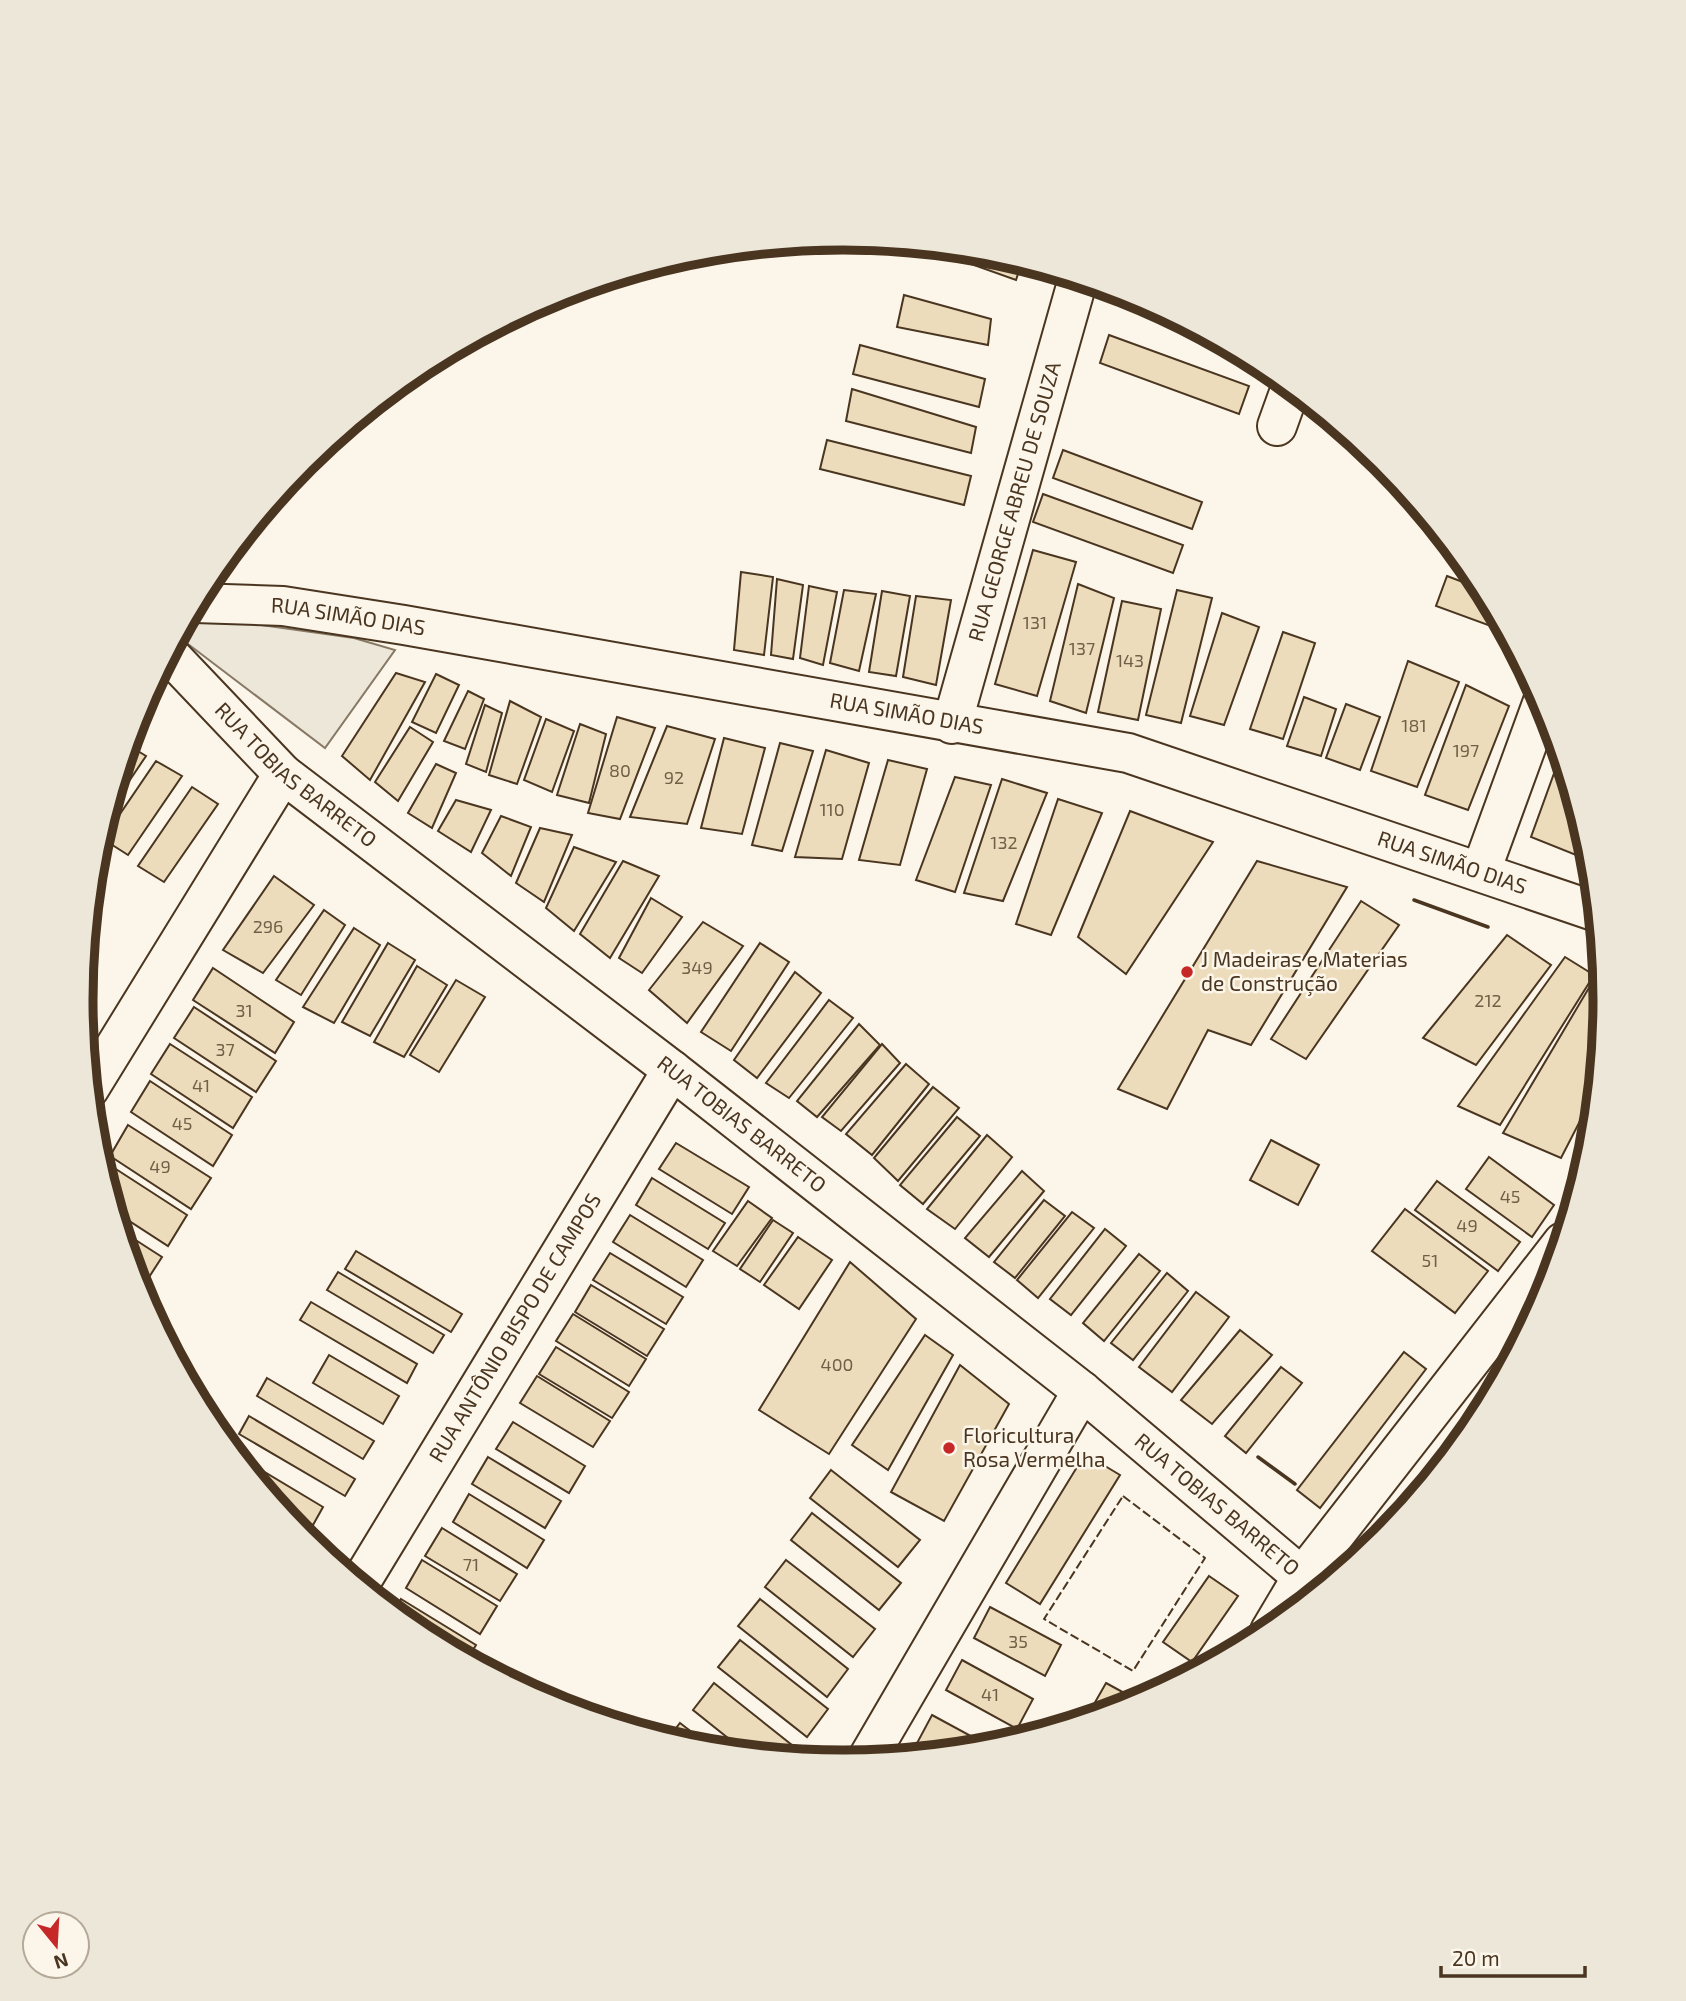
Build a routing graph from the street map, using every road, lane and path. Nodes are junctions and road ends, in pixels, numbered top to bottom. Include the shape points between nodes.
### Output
1 (1077, 288) edge
2 (1288, 396) edge
3 (1278, 426) dead end
4 (207, 603) edge
5 (175, 660) edge
6 (1537, 717) edge
7 (953, 724) junction
8 (283, 774) junction
9 (1481, 871) junction
10 (1588, 909) edge
11 (672, 1070) junction
12 (97, 1076) edge
13 (1543, 1269) edge
14 (1082, 1391) junction
15 (363, 1578) edge
16 (1311, 1584) edge
17 (873, 1750) edge

1 - 7 street, RUA GEORGE ABREU DE SOUZA
2 - 3 street
4 - 7 street, RUA SIMÃO DIAS via 283,606 404,625
5 - 8 street, RUA TOBIAS BARRETO
6 - 9 street
7 - 9 street, RUA SIMÃO DIAS via 1128,753
8 - 11 street, RUA TOBIAS BARRETO
8 - 12 street
9 - 10 street, RUA SIMÃO DIAS
11 - 14 street, RUA TOBIAS BARRETO
11 - 15 street, RUA ANTÔNIO BISPO DE CAMPOS
13 - 16 street
14 - 16 street, RUA TOBIAS BARRETO
14 - 17 street

